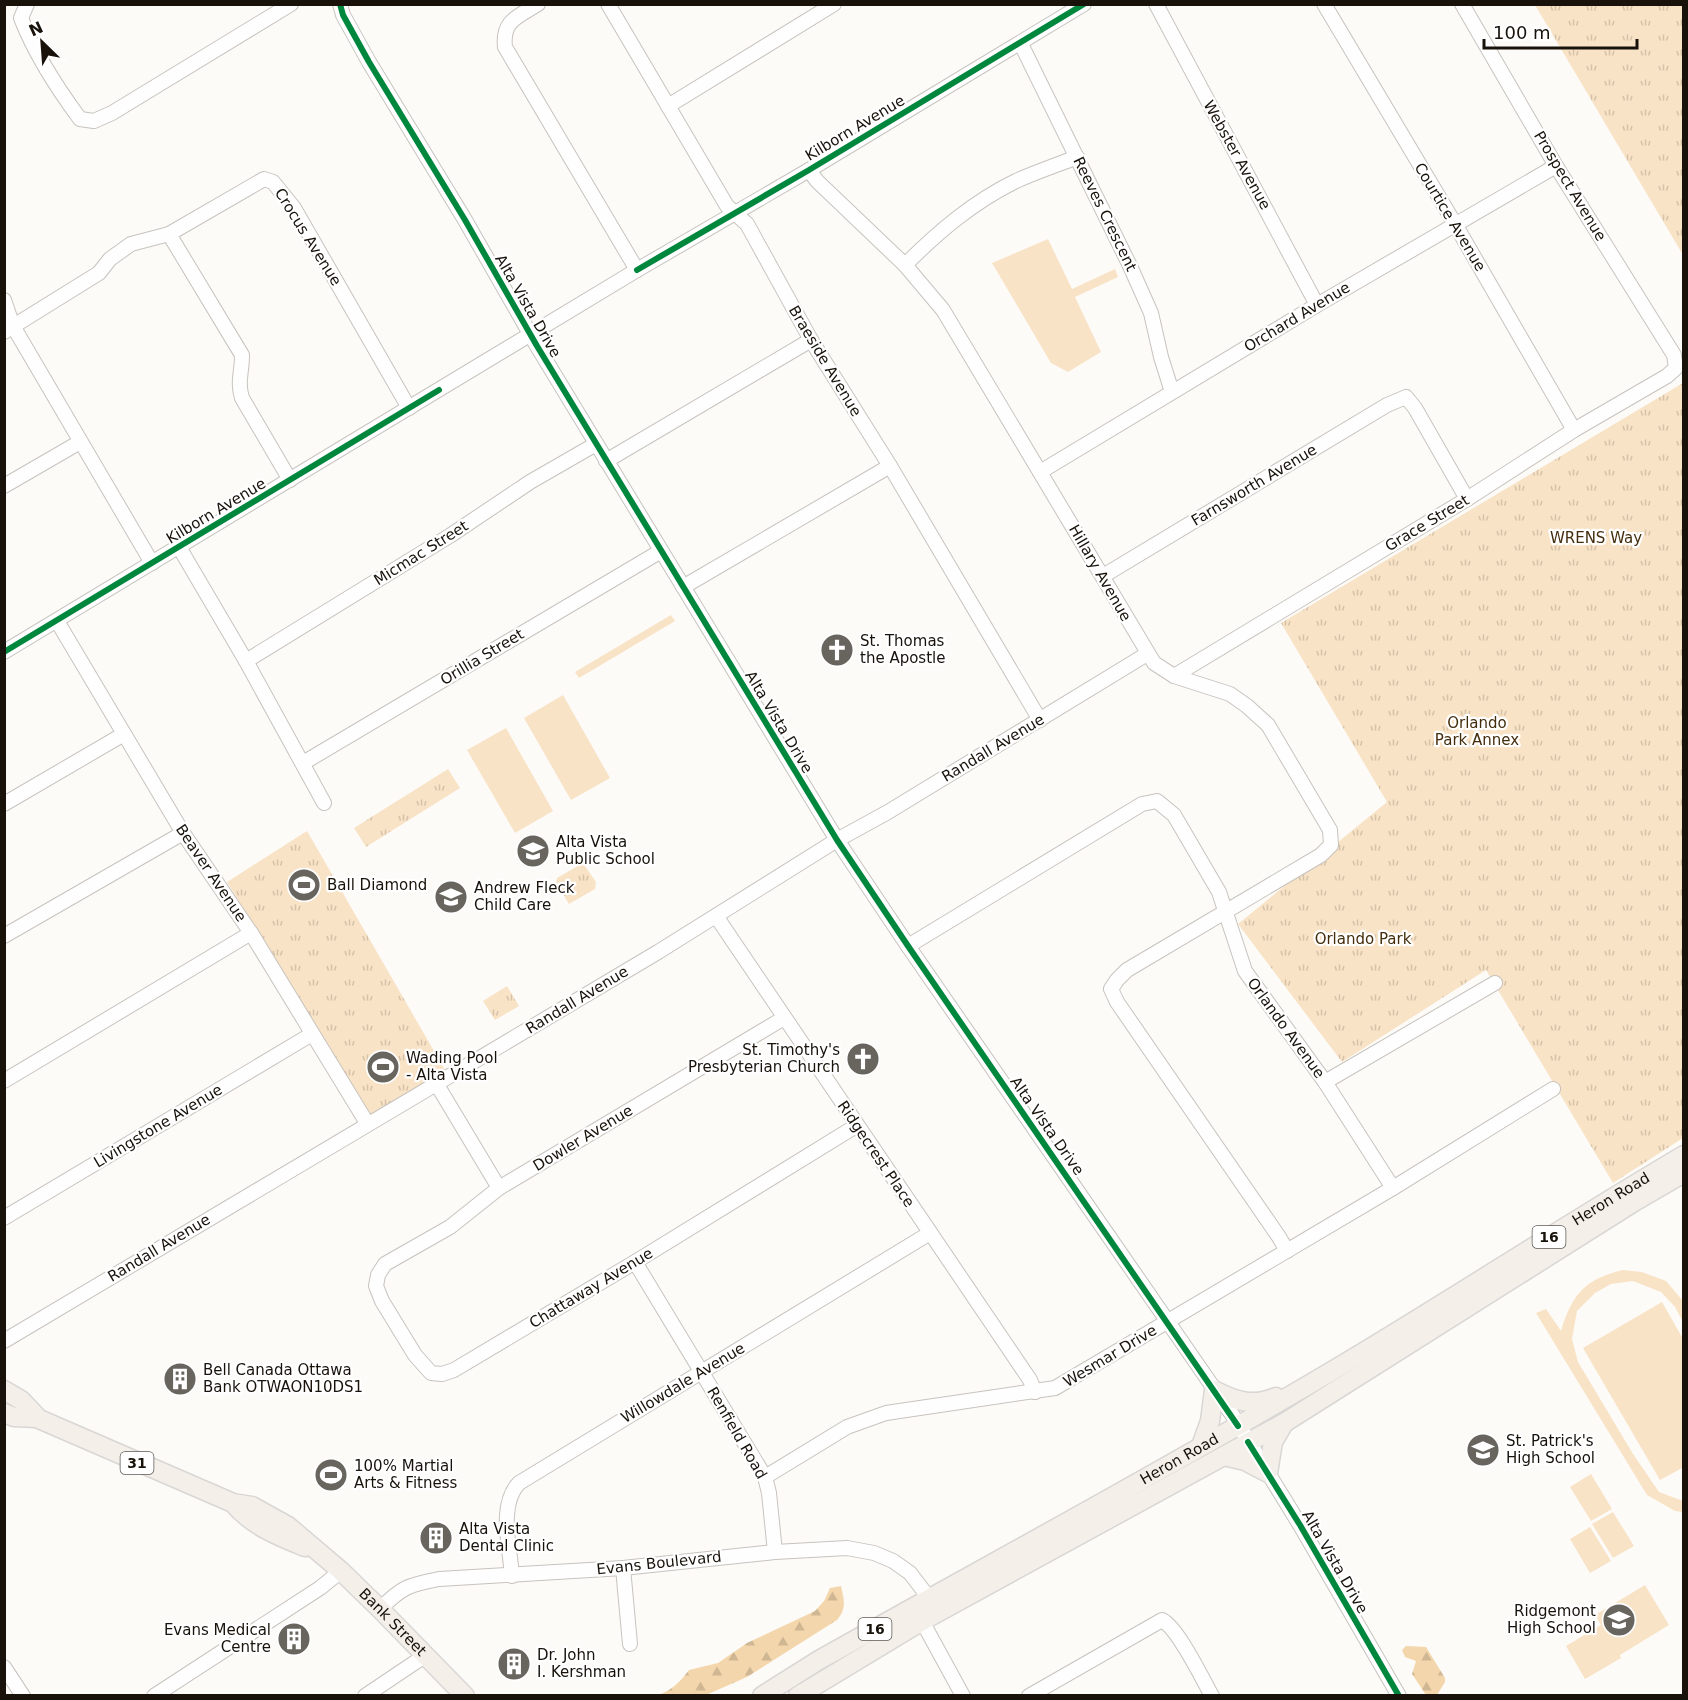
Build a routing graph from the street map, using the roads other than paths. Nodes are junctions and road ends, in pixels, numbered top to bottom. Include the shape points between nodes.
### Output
1 (27, 4) edge
2 (291, 4) edge
3 (340, 4) edge
4 (538, 4) edge
5 (608, 4) edge
6 (834, 4) edge
7 (1084, 4) edge
8 (1156, 4) edge
9 (1324, 4) edge
10 (1462, 4) edge
11 (1021, 44) junction
12 (668, 106) junction
13 (1077, 157) junction
14 (1556, 166) junction
15 (809, 170) junction
16 (734, 212) junction
17 (1455, 224) junction
18 (169, 234) junction
19 (904, 265) junction
20 (637, 270) junction
21 (4, 300) edge
22 (1317, 305) junction
23 (9, 329) edge
24 (531, 335) junction
25 (811, 340) junction
26 (1677, 368) joint
27 (1172, 392) junction
28 (410, 408) junction
29 (1574, 430) junction
30 (80, 442) junction
31 (596, 444) junction
32 (606, 461) junction
33 (890, 466) junction
34 (1040, 472) junction
35 (290, 480) junction
36 (4, 486) edge
37 (1467, 499) junction
38 (179, 547) junction
39 (661, 551) junction
40 (152, 563) junction
41 (1103, 576) junction
42 (683, 587) junction
43 (57, 621) junction
44 (4, 652) edge
45 (1147, 654) junction
46 (246, 661) junction
47 (1174, 676) junction
48 (1040, 720) junction
49 (124, 734) junction
50 (303, 763) junction
51 (324, 803) dead end
52 (4, 804) edge
53 (183, 833) junction
54 (837, 840) junction
55 (1225, 913) junction
56 (716, 916) junction
57 (251, 933) junction
58 (4, 936) edge
59 (908, 946) junction
60 (1495, 983) dead end
61 (784, 1018) junction
62 (312, 1034) junction
63 (4, 1082) edge
64 (1325, 1082) junction
65 (436, 1083) junction
66 (1553, 1089) dead end
67 (367, 1124) junction
68 (856, 1126) junction
69 (1683, 1161) edge
70 (499, 1188) junction
71 (1393, 1188) junction
72 (4, 1218) edge
73 (930, 1233) junction
74 (1287, 1251) junction
75 (635, 1262) junction
76 (385, 1264) joint
77 (1168, 1322) junction
78 (4, 1341) edge
79 (1332, 1371) junction
80 (702, 1372) junction
81 (4, 1390) edge
82 (1214, 1390) junction
83 (1035, 1392) junction
84 (4, 1413) edge
85 (38, 1418) junction
86 (1284, 1423) junction
87 (1239, 1426) junction
88 (1248, 1442) junction
89 (1201, 1446) junction
90 (1224, 1456) junction
91 (1268, 1473) junction
92 (765, 1476) junction
93 (774, 1552) junction
94 (623, 1568) junction
95 (341, 1571) junction
96 (512, 1576) junction
97 (929, 1598) junction
98 (380, 1609) junction
99 (922, 1622) junction
100 (630, 1644) dead end
101 (426, 1655) junction
102 (4, 1667) edge
103 (23, 1695) edge
104 (154, 1695) edge
105 (365, 1695) edge
106 (465, 1695) edge
107 (762, 1695) edge
108 (798, 1695) edge
109 (963, 1695) edge
110 (1029, 1695) edge
111 (1212, 1695) edge
112 (1400, 1695) edge

1 - 2 street via 21,18 30,39 80,119 94,121
3 - 24 street, Alta Vista Drive via 369,62
4 - 20 street via 508,23 503,34 505,47
5 - 12 street, Braeside Avenue
6 - 12 street
7 - 11 street, Kilborn Avenue
8 - 22 street, Webster Avenue
9 - 17 street, Courtice Avenue
10 - 14 street, Prospect Avenue
11 - 13 street, Reeves Crescent
11 - 15 street, Kilborn Avenue
12 - 16 street, Braeside Avenue
13 - 19 street via 1016,182 974,205
13 - 27 street, Reeves Crescent via 1150,313
14 - 17 street, Orchard Avenue
14 - 26 street, Prospect Avenue via 1674,355
15 - 16 street, Kilborn Avenue
15 - 19 street, Hillary Avenue
16 - 20 street, Kilborn Avenue
16 - 25 street, Braeside Avenue via 747,224
17 - 22 street, Orchard Avenue
17 - 29 street, Courtice Avenue
18 - 23 street, Crocus Avenue via 131,244 99,273
18 - 28 street, Crocus Avenue via 257,181 273,182 294,208
18 - 35 street via 242,356 238,383 242,398
19 - 34 street, Hillary Avenue via 943,310
20 - 24 street, Kilborn Avenue
21 - 23 street
22 - 27 street, Orchard Avenue
23 - 30 street
24 - 28 street, Kilborn Avenue
24 - 31 street, Alta Vista Drive
25 - 32 street
25 - 33 street, Braeside Avenue
26 - 29 street, Grace Street
27 - 34 street, Orchard Avenue
28 - 35 street, Kilborn Avenue
29 - 37 street, Grace Street
30 - 36 street
30 - 40 street
31 - 32 street, Alta Vista Drive
31 - 46 street, Micmac Street
32 - 39 street, Alta Vista Drive
33 - 42 street
33 - 48 street, Braeside Avenue
34 - 41 street, Hillary Avenue
35 - 38 street, Kilborn Avenue
37 - 41 street, Farnsworth Avenue via 1406,397
37 - 47 street, Grace Street
38 - 40 street, Kilborn Avenue
38 - 46 street
39 - 42 street, Alta Vista Drive
39 - 50 street, Orillia Street
40 - 43 street, Kilborn Avenue
41 - 45 street, Hillary Avenue
42 - 54 street, Alta Vista Drive
43 - 44 street, Kilborn Avenue
43 - 49 street, Beaver Avenue
45 - 47 street, Hillary Avenue
45 - 48 street, Randall Avenue
46 - 50 street
47 - 55 street, Hillary Avenue via 1230,694 1268,725 1330,830 1330,845 1321,855
48 - 54 street, Randall Avenue
49 - 52 street
49 - 53 street, Beaver Avenue
50 - 51 street
53 - 57 street, Beaver Avenue
53 - 58 street
54 - 56 street, Randall Avenue
54 - 59 street, Alta Vista Drive
55 - 59 street, Orlando Avenue via 1205,866 1174,815 1157,801 1142,804
55 - 64 street, Orlando Avenue via 1245,970
55 - 74 street, Hillary Avenue via 1127,970 1111,989
56 - 61 street, Ridgecrest Place
56 - 65 street, Randall Avenue
57 - 62 street, Beaver Avenue
57 - 63 street
59 - 77 street, Alta Vista Drive
60 - 64 street
61 - 68 street, Ridgecrest Place
61 - 70 street, Dowler Avenue
62 - 67 street, Beaver Avenue
62 - 72 street, Livingstone Avenue
64 - 71 street, Orlando Avenue
65 - 67 street, Randall Avenue
65 - 70 street
66 - 71 street, Wesmar Drive
67 - 78 street, Randall Avenue
68 - 73 street, Ridgecrest Place
68 - 75 street, Chattaway Avenue
69 - 79 main road, Heron Road / 16 via 1625,1189
69 - 86 main road, Heron Road / 16 via 1634,1202
70 - 76 street, Dowler Avenue via 450,1227
71 - 74 street, Wesmar Drive
73 - 80 street, Willowdale Avenue
73 - 83 street, Ridgecrest Place
74 - 77 street, Wesmar Drive
75 - 76 street, Chattaway Avenue via 442,1374 432,1373 415,1355 382,1301 376,1286
75 - 80 street, Renfield Road
77 - 82 street, Alta Vista Drive
77 - 83 street, Wesmar Drive via 1055,1388
79 - 82 main road via 1259,1403 1232,1400
79 - 87 main road, Heron Road / 16
80 - 92 street, Renfield Road
80 - 96 street, Willowdale Avenue via 511,1491 506,1507
81 - 85 main road, Bank Street / 31 via 21,1400
82 - 87 street, Alta Vista Drive
82 - 89 main road via 1210,1421
83 - 92 street, Wesmar Drive via 886,1413 847,1427
84 - 85 main road, Bank Street / 31
85 - 95 main road, Bank Street / 31 via 233,1503 244,1516 272,1534 319,1553
86 - 88 main road, Heron Road / 16
86 - 91 main road via 1273,1442
87 - 88 street, Alta Vista Drive
87 - 89 main road, Heron Road / 16
88 - 90 main road, Heron Road / 16
88 - 91 street, Alta Vista Drive
89 - 97 main road, Heron Road / 16
90 - 91 main road
90 - 99 main road, Heron Road / 16
91 - 112 street, Alta Vista Drive
92 - 93 street, Renfield Road
93 - 94 street, Evans Boulevard
93 - 97 street, Evans Boulevard via 847,1548 874,1552 910,1573
94 - 96 street, Evans Boulevard
94 - 100 street
95 - 98 main road, Bank Street / 31
95 - 104 street
96 - 98 street, Evans Boulevard via 418,1583 399,1591
97 - 107 main road, Heron Road / 16
98 - 101 main road, Bank Street / 31
99 - 108 main road, Heron Road / 16
99 - 109 street
101 - 105 street
101 - 106 main road, Bank Street / 31
102 - 103 street
110 - 111 street via 1162,1620 1168,1623

